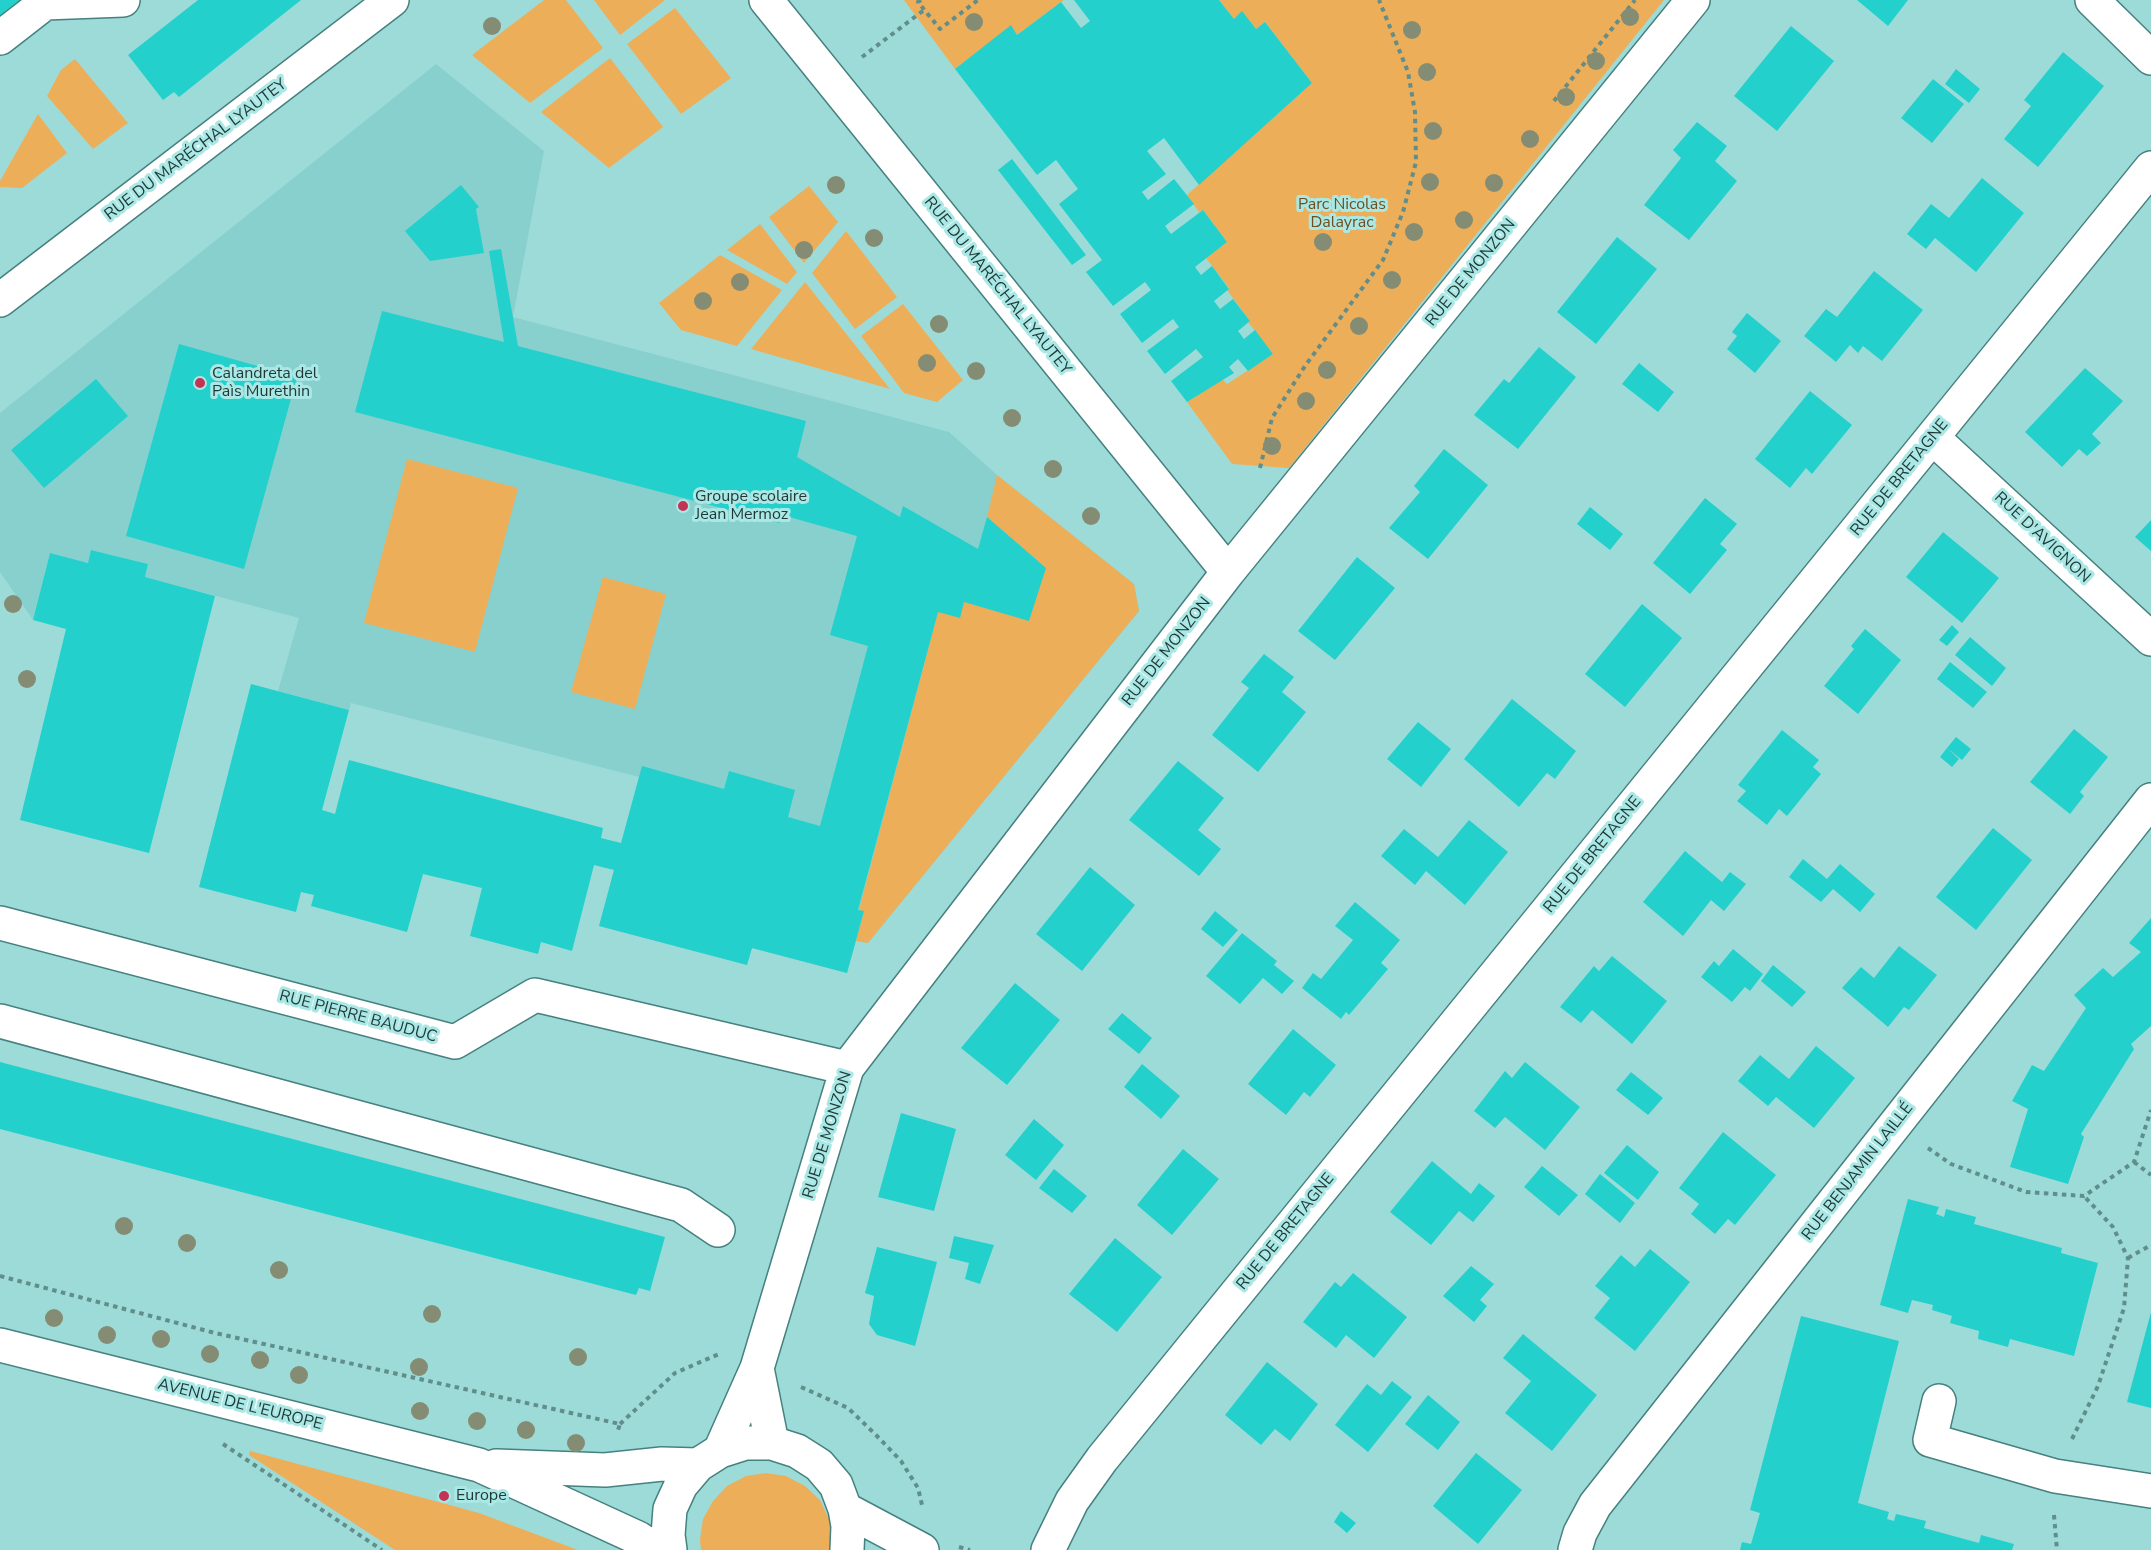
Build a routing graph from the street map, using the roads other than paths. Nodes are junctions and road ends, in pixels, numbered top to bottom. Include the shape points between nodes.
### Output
1 (123, 0) edge
2 (392, 0) edge
3 (766, 0) edge
4 (1693, 0) edge
5 (2092, 0) edge
6 (0, 38) edge
7 (2151, 58) edge
8 (2151, 168) edge
9 (0, 300) edge
10 (1933, 438) junction
11 (1228, 572) junction
12 (2151, 639) edge
13 (2151, 800) edge
14 (0, 923) edge
15 (0, 1021) edge
16 (847, 1068) junction
17 (718, 1230) dead end
18 (0, 1345) edge
19 (757, 1368) junction
20 (1939, 1401) dead end
21 (772, 1443) junction
22 (709, 1458) junction
23 (479, 1465) junction
24 (2151, 1491) edge
25 (845, 1509) junction
26 (656, 1550) edge
27 (670, 1550) edge
28 (847, 1550) edge
29 (922, 1550) edge
30 (1048, 1550) edge
31 (1575, 1550) edge

1 - 6 street via 45,3
2 - 9 street, RUE DU MARÉCHAL LYAUTEY
3 - 11 street, RUE DU MARÉCHAL LYAUTEY
4 - 11 street, RUE DE MONZON
5 - 7 street
8 - 10 street, RUE DE BRETAGNE
10 - 12 street, RUE D'AVIGNON
10 - 30 street, RUE DE BRETAGNE via 1102,1459 1072,1501
11 - 16 street, RUE DE MONZON
13 - 31 street, RUE BENJAMIN LAILLÉ via 1595,1505
14 - 16 street, RUE PIERRE BAUDUC via 455,1042 535,995
15 - 17 street via 681,1205
16 - 19 street, RUE DE MONZON
18 - 23 street, AVENUE DE L'EUROPE
19 - 21 street, RUE DE MONZON
19 - 22 street, RUE DE MONZON
20 - 24 street via 1930,1440 2055,1476
21 - 22 street, AVENUE DE L'EUROPE via 745,1443
21 - 25 street via 797,1451 819,1466 836,1485
22 - 23 street, AVENUE DE L'EUROPE via 605,1470
22 - 27 street, RUE DE MONZON via 681,1485 670,1509
23 - 26 street, AVENUE DE L'EUROPE via 638,1538
25 - 28 street
25 - 29 street

